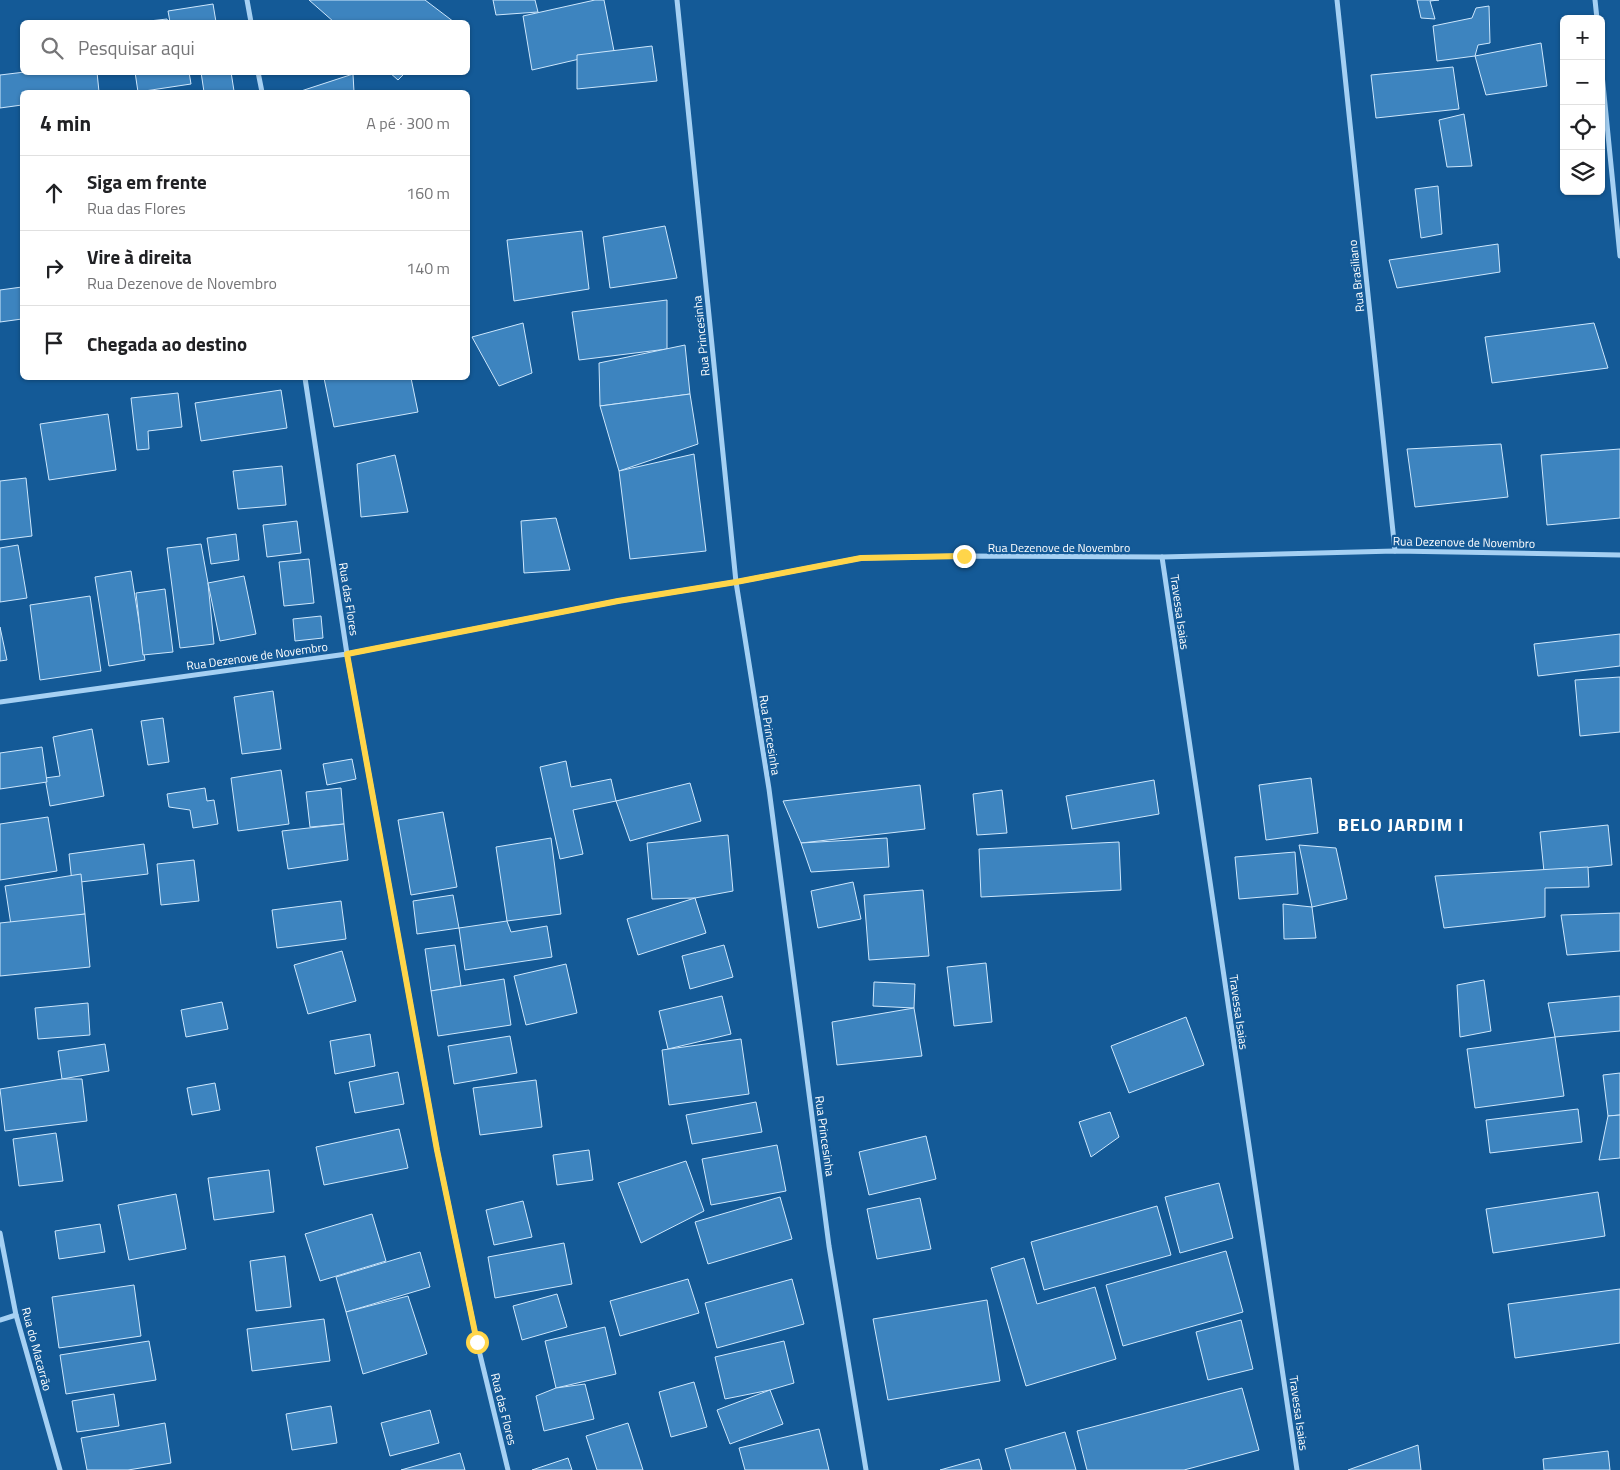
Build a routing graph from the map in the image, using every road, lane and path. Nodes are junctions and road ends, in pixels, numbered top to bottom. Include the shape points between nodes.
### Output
1 (248, 0) edge
2 (677, 0) edge
3 (1337, 0) edge
4 (1595, 0) edge
5 (1597, 15) edge
6 (251, 20) edge
7 (259, 75) edge
8 (262, 90) edge
9 (1605, 104) edge
10 (1620, 256) edge
11 (305, 380) edge
12 (1395, 551) junction
13 (1620, 555) edge
14 (1162, 558) junction
15 (736, 582) junction
16 (347, 654) junction
17 (0, 702) edge
18 (0, 1233) edge
19 (16, 1315) junction
20 (0, 1320) edge
21 (60, 1470) edge
22 (508, 1470) edge
23 (866, 1470) edge
24 (1297, 1470) edge

1 - 6 street
2 - 15 street, Rua Princesinha
3 - 12 street, Rua Brasiliano
4 - 5 street
7 - 8 street
9 - 10 street
11 - 16 street, Rua das Flores
12 - 13 street, Rua Dezenove de Novembro
12 - 14 street, Rua Dezenove de Novembro
14 - 15 street, Rua Dezenove de Novembro via 861,558
14 - 24 street, Travessa Isaias
15 - 16 street, Rua Dezenove de Novembro via 618,601
15 - 23 street, Rua Princesinha via 769,789 830,1246
16 - 17 street, Rua Dezenove de Novembro
16 - 22 street, Rua das Flores via 437,1150 477,1342
18 - 19 street, Rua do Macarrão
19 - 20 street
19 - 21 street, Rua do Macarrão

